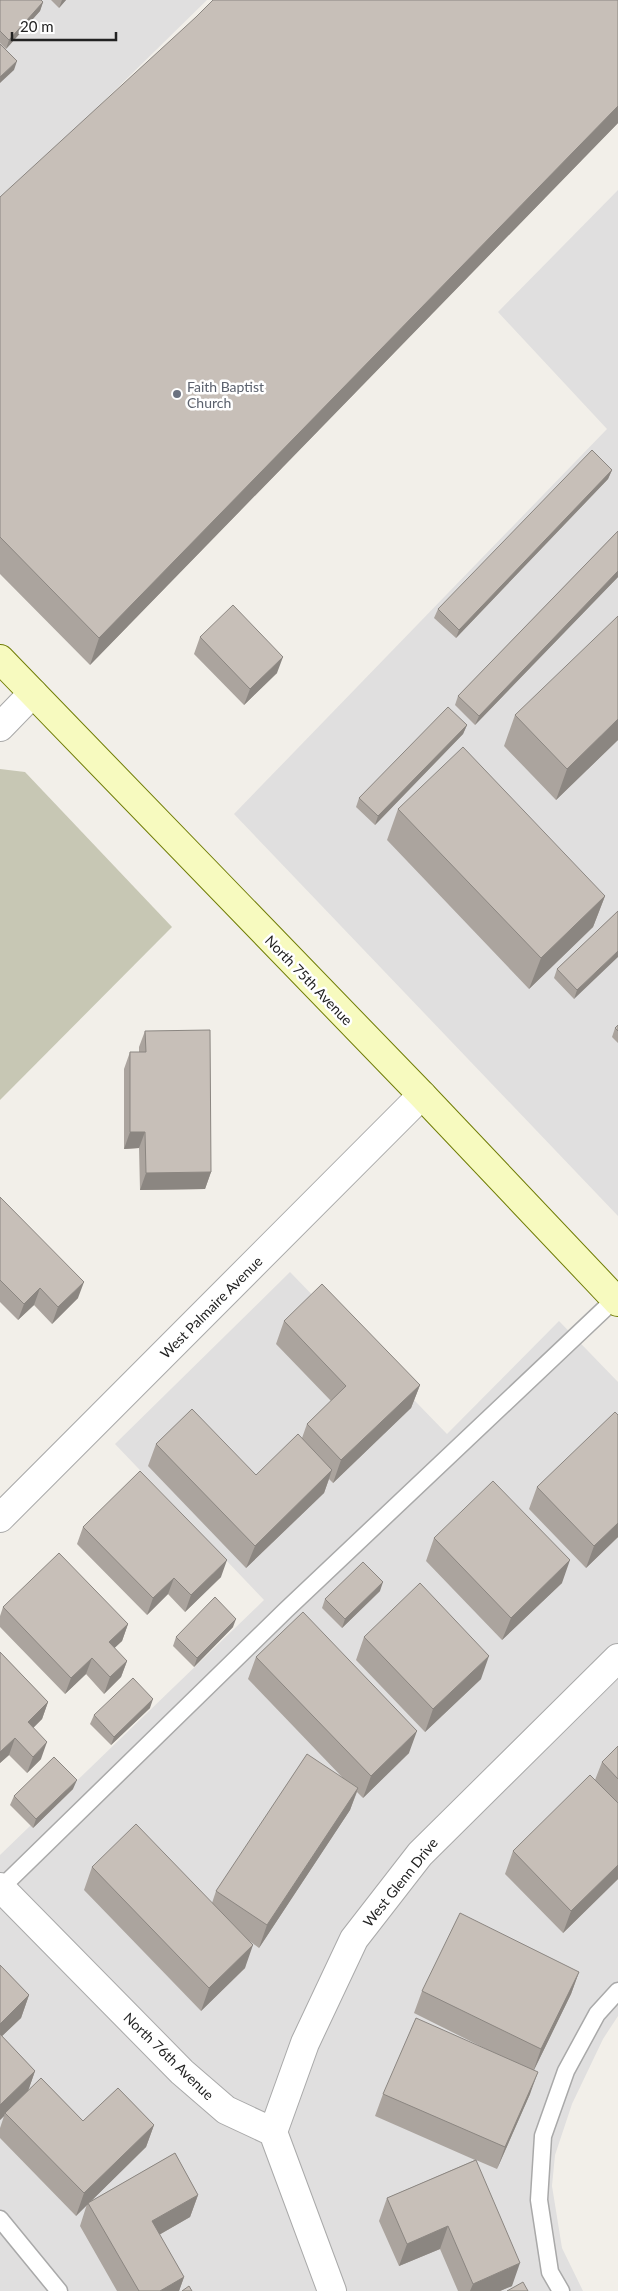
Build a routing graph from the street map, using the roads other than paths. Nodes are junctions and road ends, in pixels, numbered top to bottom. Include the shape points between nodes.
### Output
1 (0, 659) edge
2 (34, 693) junction
3 (0, 727) edge
4 (422, 1095) junction
5 (617, 1300) edge
6 (0, 1518) edge
7 (618, 1658) edge
8 (0, 1888) edge
9 (618, 1991) edge
10 (273, 2132) junction
11 (0, 2219) edge
12 (59, 2291) edge
13 (332, 2291) edge
14 (561, 2291) edge

1 - 2 main road, North 75th Avenue
2 - 3 street
2 - 4 main road, North 75th Avenue
4 - 5 main road, North 75th Avenue
4 - 6 street, West Palmaire Avenue
5 - 8 lane via 286,1610
7 - 10 street, West Glenn Drive via 420,1854 354,1939 305,2043
8 - 10 street, North 76th Avenue via 182,2072 226,2110
9 - 14 lane via 597,2014 566,2071 543,2136 538,2200 550,2272
10 - 13 street
11 - 12 lane

